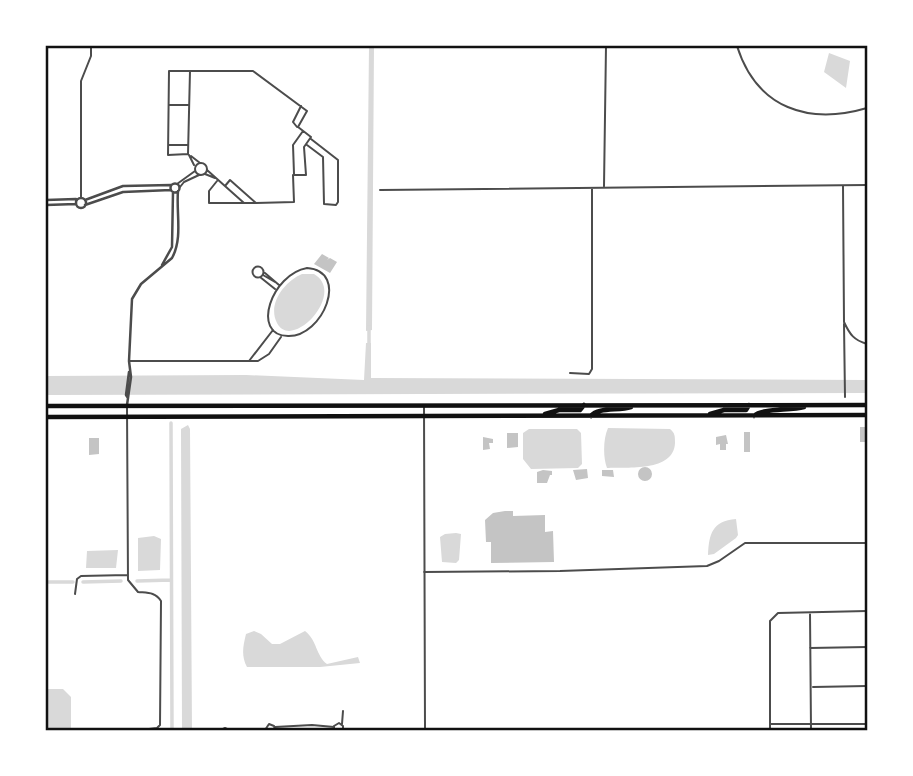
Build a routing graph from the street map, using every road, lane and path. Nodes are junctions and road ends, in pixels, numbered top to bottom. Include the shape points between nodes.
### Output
1 (91, 46) edge
2 (606, 46) edge
3 (737, 46) edge
4 (190, 71) junction
5 (168, 105) junction
6 (190, 105) junction
7 (301, 106) junction
8 (867, 108) edge
9 (298, 127) junction
10 (303, 131) junction
11 (311, 138) junction
12 (306, 144) junction
13 (168, 145) junction
14 (188, 145) junction
15 (329, 151) junction
16 (189, 155) junction
17 (323, 157) junction
18 (200, 164) junction
19 (196, 169) junction
20 (207, 170) junction
21 (205, 174) junction
22 (199, 175) junction
23 (293, 176) junction
24 (217, 179) junction
25 (843, 185) junction
26 (867, 185) edge
27 (225, 186) junction
28 (178, 187) junction
29 (592, 187) junction
30 (604, 187) junction
31 (172, 189) junction
32 (380, 190) dead end
33 (79, 200) junction
34 (46, 202) edge
35 (244, 202) junction
36 (256, 203) junction
37 (85, 205) junction
38 (162, 265) junction
39 (278, 284) junction
40 (276, 290) junction
41 (844, 323) junction
42 (273, 330) junction
43 (282, 336) junction
44 (867, 344) edge
45 (129, 361) junction
46 (248, 362) junction
47 (570, 373) dead end
48 (845, 397) dead end
49 (127, 405) junction
50 (424, 405) junction
51 (584, 405) junction
52 (638, 405) junction
53 (749, 405) junction
54 (812, 405) junction
55 (867, 405) edge
56 (46, 406) edge
57 (867, 415) edge
58 (424, 416) junction
59 (538, 416) junction
60 (590, 416) junction
61 (702, 416) junction
62 (754, 416) junction
63 (46, 417) edge
64 (127, 417) junction
65 (867, 543) edge
66 (424, 572) junction
67 (128, 575) junction
68 (75, 594) dead end
69 (867, 611) edge
70 (810, 613) junction
71 (810, 648) junction
72 (867, 648) edge
73 (867, 686) edge
74 (811, 688) junction
75 (343, 711) dead end
76 (848, 723) junction
77 (770, 724) junction
78 (811, 724) junction
79 (867, 724) edge
80 (312, 725) junction
81 (342, 725) junction
82 (275, 729) edge
83 (334, 729) edge
84 (141, 730) edge
85 (221, 730) edge
86 (229, 730) edge
87 (265, 730) edge
88 (312, 730) edge
89 (343, 730) edge
90 (425, 730) edge
91 (770, 730) edge
92 (811, 730) edge
93 (848, 730) edge

1 - 33 street via 81,81
2 - 30 street
3 - 8 street via 760,86 787,106 822,116
4 - 5 street via 169,71
4 - 6 street
4 - 7 street via 253,71
5 - 6 street
5 - 13 street
6 - 14 street
7 - 9 street via 293,122
7 - 9 street via 307,111
9 - 10 street
10 - 11 street
10 - 23 street via 293,145
11 - 12 street
11 - 15 street
12 - 17 street
12 - 23 street via 306,175
13 - 14 street
13 - 16 street via 167,155
14 - 16 street
15 - 17 street
15 - 17 street via 338,160 336,205 324,202
16 - 18 street
16 - 19 street
18 - 19 street
18 - 20 street
19 - 22 street
19 - 28 street
20 - 21 street
20 - 24 street
21 - 22 street
21 - 24 street
22 - 28 street
23 - 36 street via 293,202
24 - 27 street
24 - 35 street via 209,191 209,204
25 - 26 street
25 - 30 street
25 - 41 street
27 - 35 street
27 - 36 street via 230,180
28 - 31 street
28 - 31 street
28 - 38 street via 177,247
29 - 30 street
29 - 32 street
29 - 47 street via 592,369 589,374
31 - 33 street via 123,186
31 - 37 street via 123,192
31 - 38 street via 173,241
33 - 34 street
33 - 37 street
33 - 37 street via 81,208
35 - 36 street
38 - 45 street via 132,299
39 - 40 street
39 - 40 street via 262,275
39 - 43 street via 307,268 319,271 329,286 328,302 316,323 298,335
40 - 42 street via 269,310
41 - 44 street via 850,334
41 - 48 street
42 - 43 street
42 - 46 street
43 - 46 street via 265,358
45 - 46 street
45 - 49 street
49 - 50 highway
49 - 56 highway
49 - 64 street
50 - 51 highway
50 - 58 street
51 - 52 highway
51 - 59 highway via 580,410
52 - 53 highway
52 - 60 highway
53 - 54 highway
53 - 61 highway via 746,410
54 - 55 highway
54 - 62 highway via 761,411
57 - 62 highway
58 - 59 highway
58 - 64 highway
58 - 66 street
59 - 60 highway
60 - 61 highway
61 - 62 highway
63 - 64 highway
64 - 67 street
65 - 66 street via 745,543 707,566
66 - 90 street
67 - 68 street via 81,576
67 - 84 street via 138,592 151,593 161,601 160,724
69 - 70 street
70 - 71 street
70 - 77 street via 778,613 770,621
71 - 72 street
71 - 74 street
73 - 74 street
74 - 78 street
75 - 81 street
76 - 78 street
76 - 79 street
76 - 93 street
77 - 78 street
77 - 91 street
78 - 92 street
80 - 82 street
80 - 83 street
80 - 88 street
81 - 83 street
81 - 89 street
82 - 87 street via 269,724
85 - 86 street

